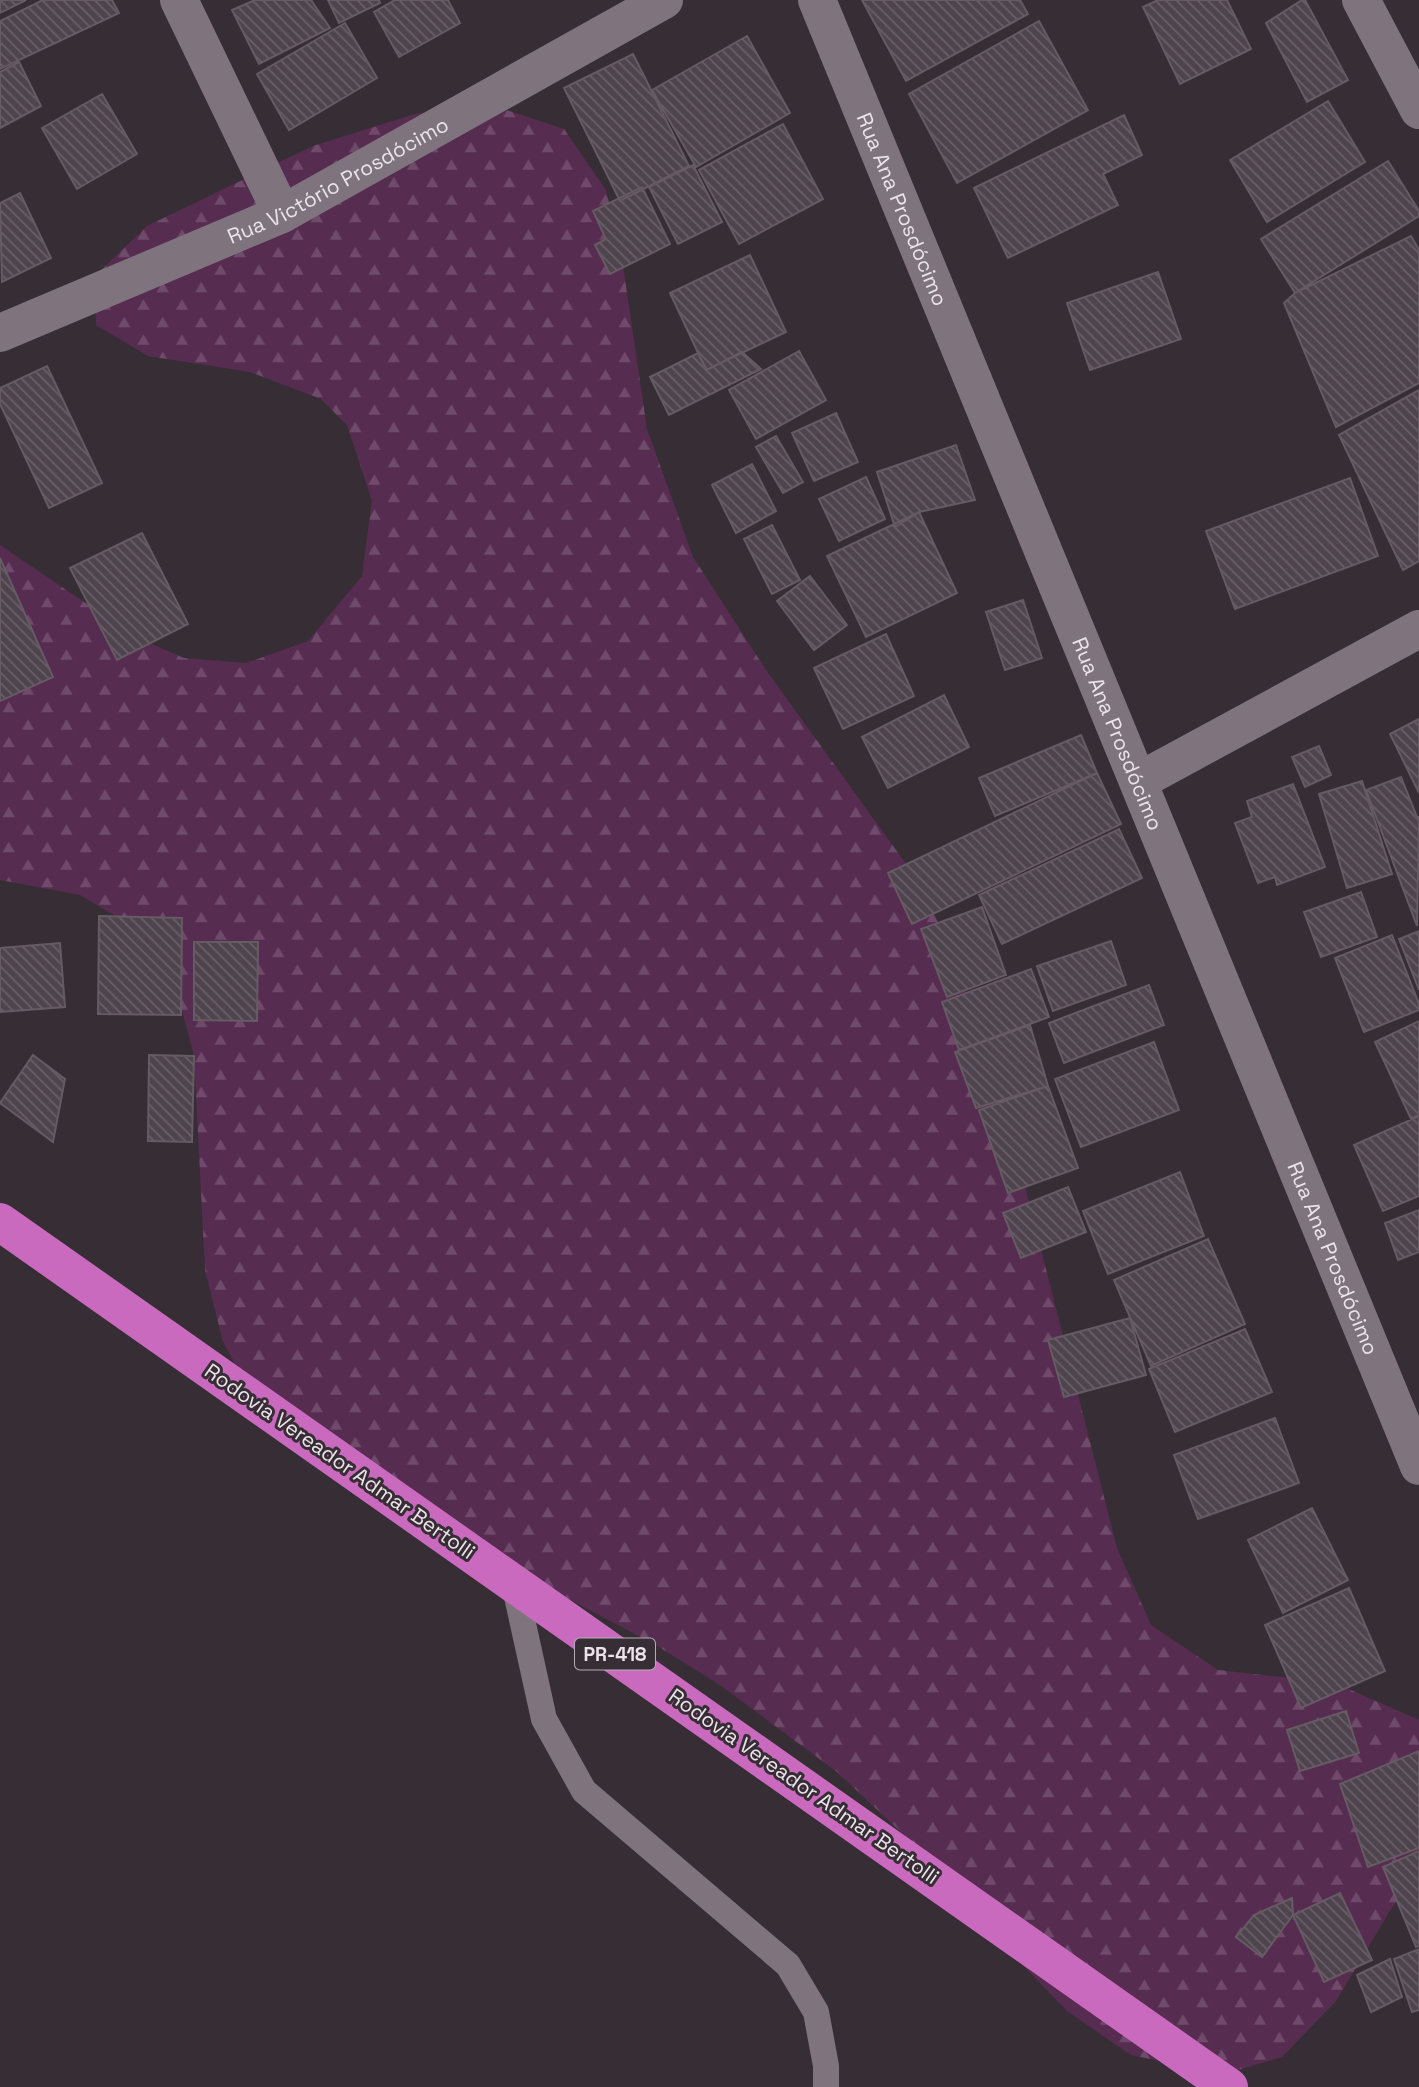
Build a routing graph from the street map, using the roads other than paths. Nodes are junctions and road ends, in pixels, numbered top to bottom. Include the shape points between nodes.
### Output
1 (179, 0) edge
2 (664, 0) edge
3 (817, 0) edge
4 (1361, 0) edge
5 (1419, 110) edge
6 (282, 214) junction
7 (0, 334) edge
8 (1419, 629) edge
9 (1139, 781) junction
10 (0, 1222) edge
11 (1419, 1466) edge
12 (514, 1583) junction
13 (826, 2087) edge
14 (1229, 2087) edge

1 - 6 street
2 - 6 street, Rua Victório Prosdócimo
3 - 9 street, Rua Ana Prosdócimo
4 - 5 street
6 - 7 street, Rua Victório Prosdócimo
8 - 9 street
9 - 11 street, Rua Ana Prosdócimo
10 - 12 highway, Rodovia Vereador Admar Bertolli / PR-418
12 - 13 lane via 544,1719 584,1791 788,1965 816,2012
12 - 14 highway, Rodovia Vereador Admar Bertolli / PR-418

